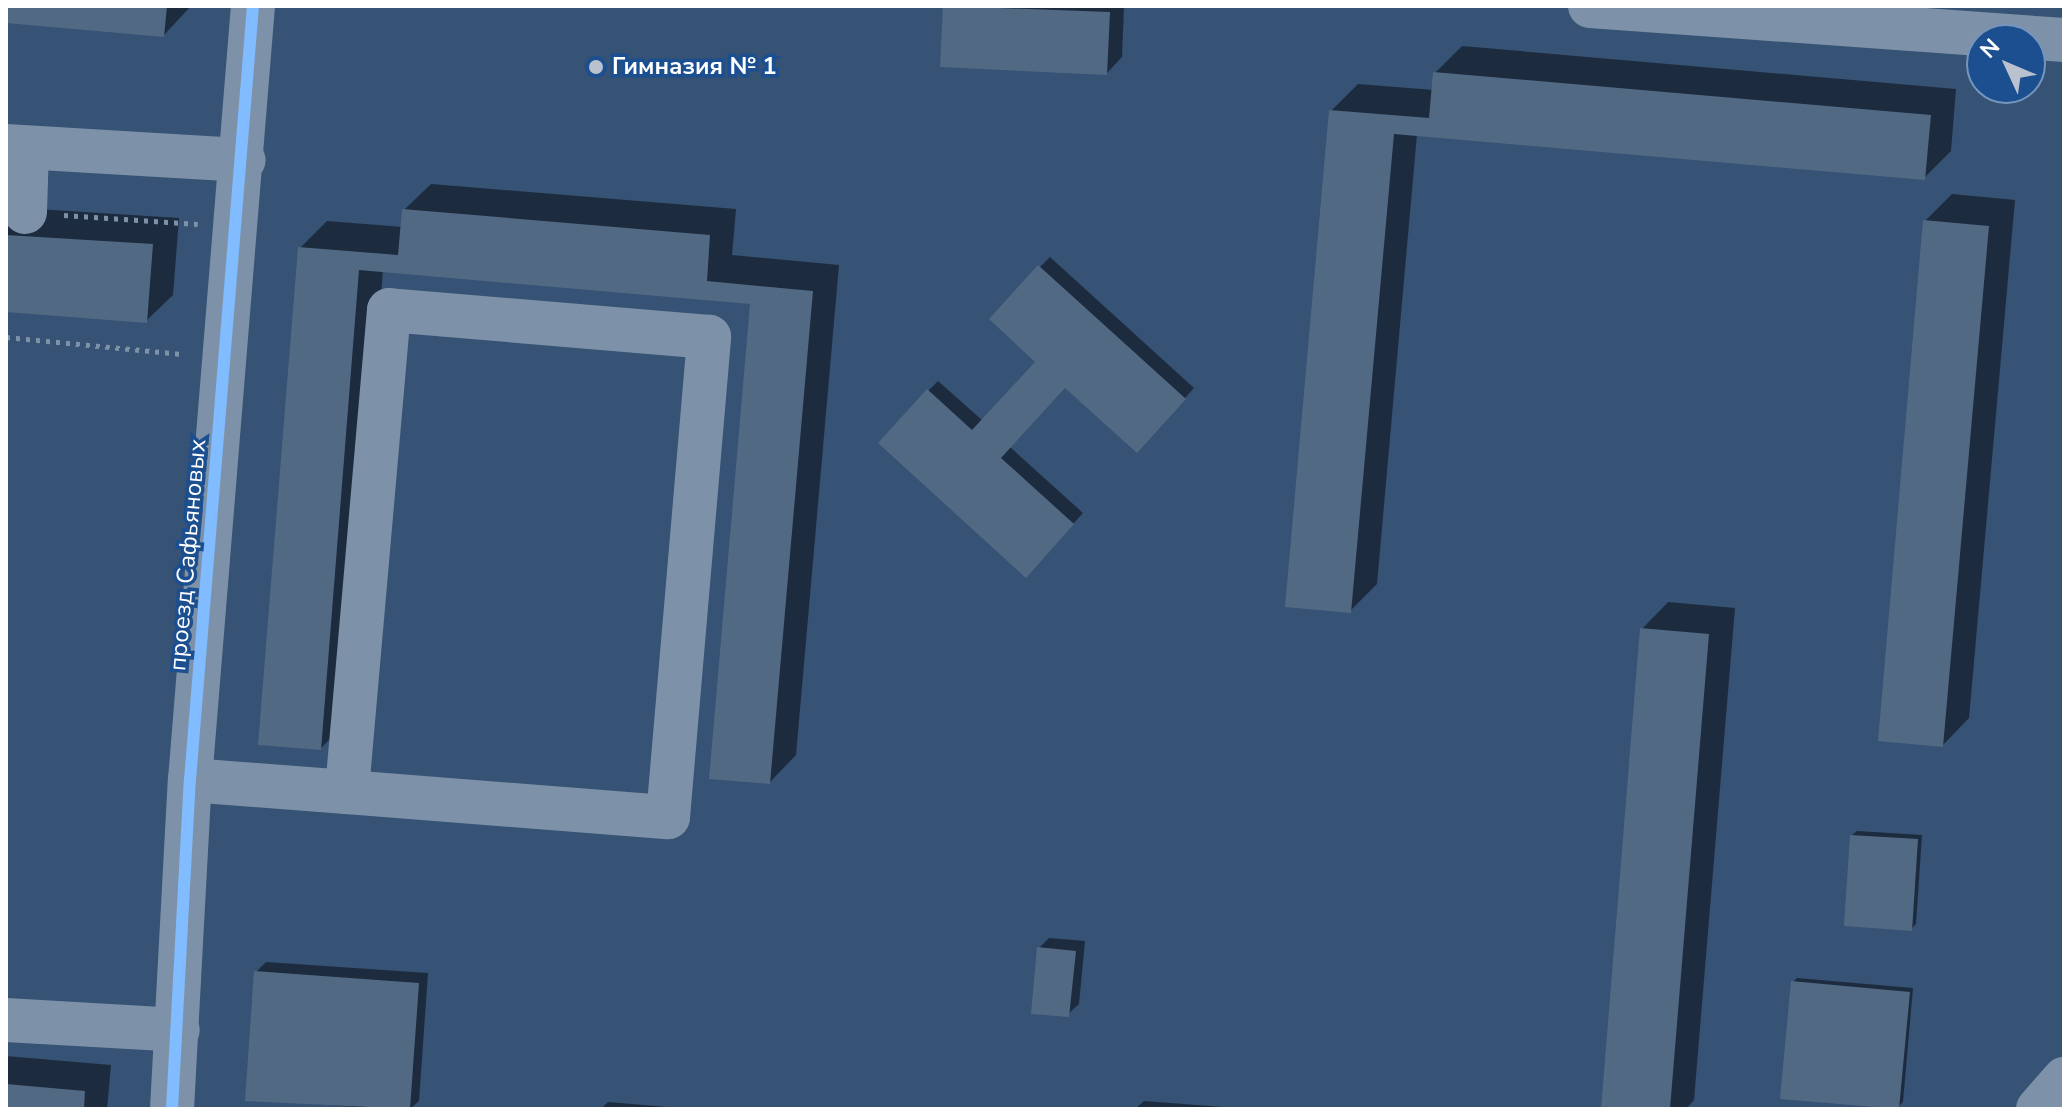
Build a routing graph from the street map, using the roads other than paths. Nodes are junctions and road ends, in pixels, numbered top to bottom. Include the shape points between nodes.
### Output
1 (253, 6) edge
2 (1590, 6) edge
3 (1741, 12) edge
4 (2064, 40) edge
5 (17, 147) edge
6 (244, 160) junction
7 (25, 212) road end
8 (190, 780) junction
9 (347, 792) junction
10 (6, 1020) edge
11 (178, 1030) junction
12 (2064, 1079) edge
13 (172, 1109) edge
14 (2038, 1109) edge

1 - 6 street, проезд Сафьяновых
2 - 3 street
3 - 4 street
5 - 6 street
5 - 7 street
6 - 8 street, проезд Сафьяновых
8 - 9 street
8 - 11 street, проезд Сафьяновых
9 - 9 street via 668,817 709,337 389,310
10 - 11 street
11 - 13 street, проезд Сафьяновых
12 - 14 street

